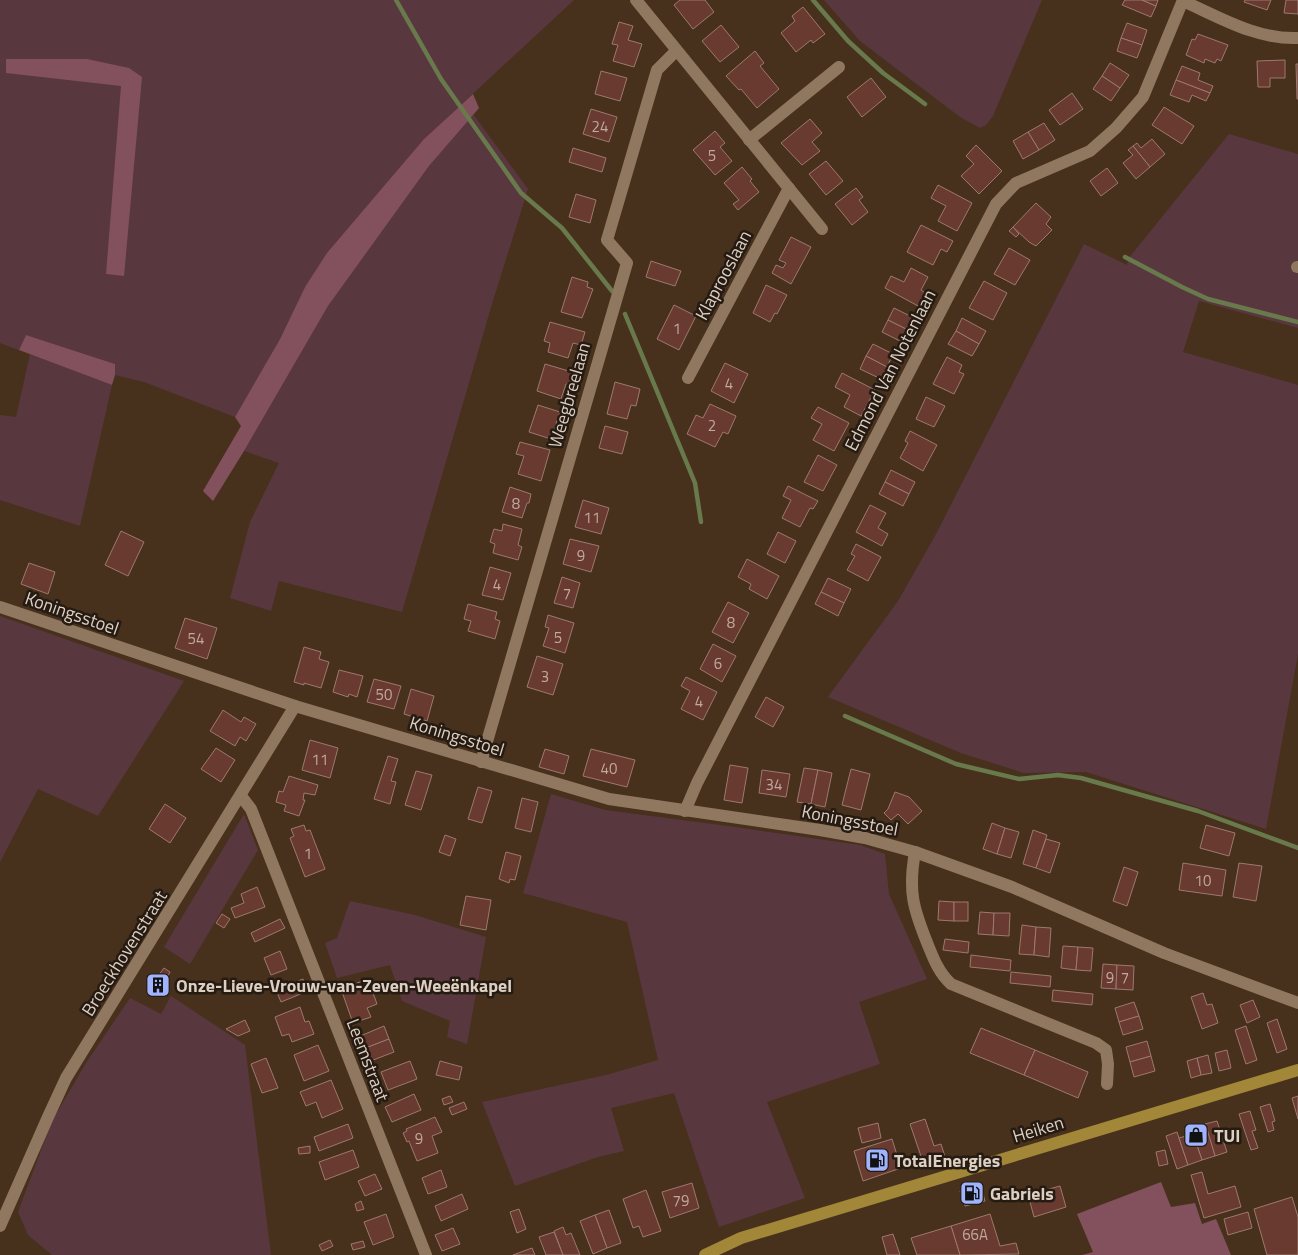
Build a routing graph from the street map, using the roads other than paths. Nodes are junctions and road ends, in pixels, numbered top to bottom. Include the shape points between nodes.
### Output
1 (636, 0) edge
2 (1183, 0) edge
3 (1298, 38) edge
4 (676, 51) junction
5 (839, 67) dead end
6 (749, 140) junction
7 (789, 188) junction
8 (822, 229) dead end
9 (688, 378) dead end
10 (0, 607) edge
11 (296, 706) junction
12 (481, 762) junction
13 (241, 796) junction
14 (685, 811) junction
15 (915, 852) junction
16 (1298, 1003) edge
17 (1298, 1070) edge
18 (1107, 1084) dead end
19 (0, 1226) edge
20 (426, 1255) edge
21 (705, 1255) edge

1 - 4 street
2 - 3 street via 1257,34
2 - 14 street, Edmond Van Notenlaan via 1143,97 1116,128 1090,151 1016,184 996,204
4 - 6 street
4 - 12 street, Weegbreelaan via 657,70 607,240 627,263
5 - 6 street
6 - 7 street
7 - 8 street
7 - 9 street, Klaprooslaan
10 - 11 street, Koningsstoel
11 - 12 street, Koningsstoel
11 - 13 street, Broeckhovenstraat
12 - 14 street, Koningsstoel via 608,799
13 - 19 street, Broeckhovenstraat via 66,1078
13 - 20 street, Leemstraat via 251,809
14 - 15 street, Koningsstoel via 847,835
15 - 16 street, Koningsstoel via 1012,887 1172,956
15 - 18 street, Koningsstoel via 911,876 915,915 944,977 951,984 1096,1043 1106,1050
17 - 21 main road, Heiken via 741,1238

